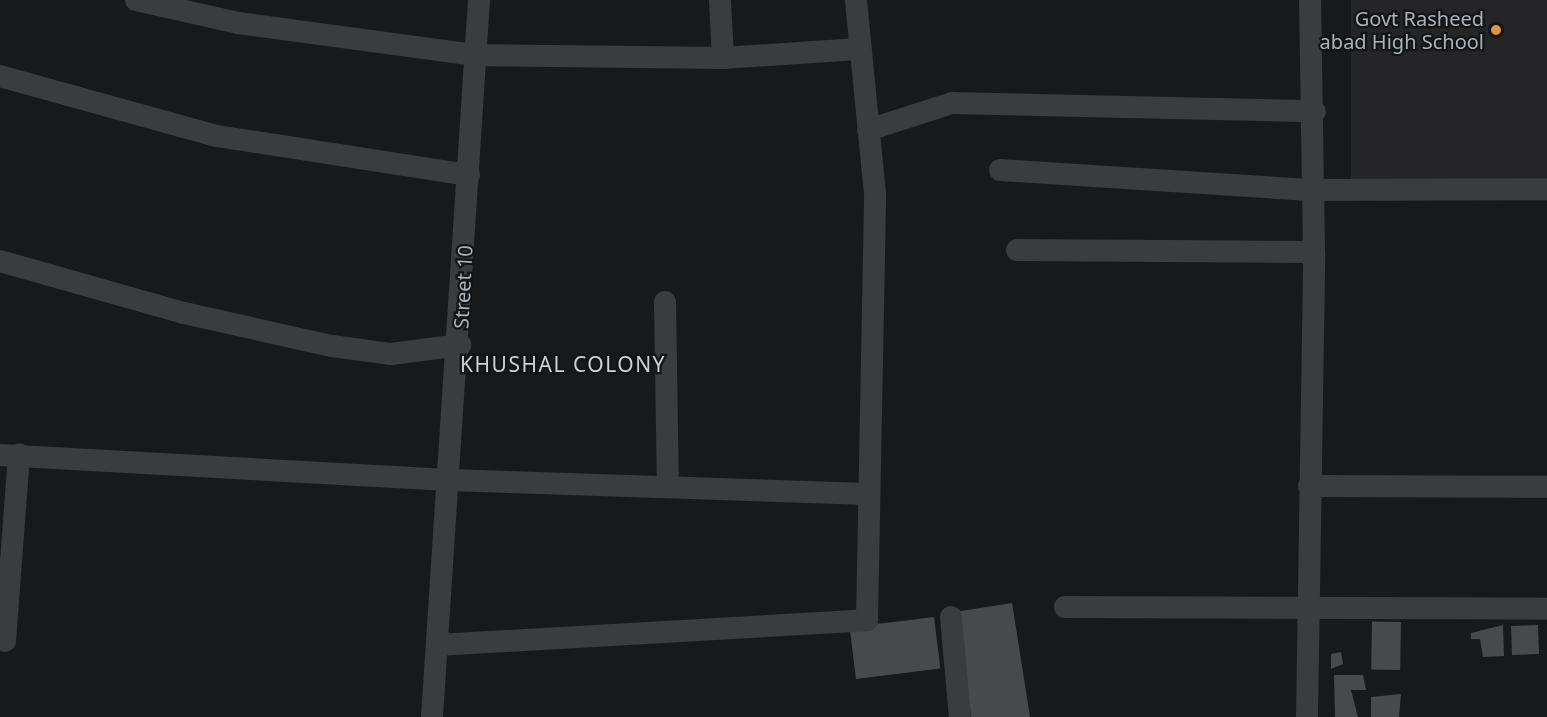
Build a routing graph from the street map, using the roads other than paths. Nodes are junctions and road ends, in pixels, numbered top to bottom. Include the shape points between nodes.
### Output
1 (136, 0) edge
2 (479, 0) edge
3 (720, 0) edge
4 (856, 0) edge
5 (1310, 0) edge
6 (858, 49) junction
7 (476, 55) junction
8 (723, 58) junction
9 (0, 76) edge
10 (1315, 111) junction
11 (868, 130) junction
12 (1000, 170) dead end
13 (469, 175) junction
14 (1547, 189) edge
15 (1312, 190) junction
16 (1017, 250) dead end
17 (1314, 252) junction
18 (0, 261) edge
19 (665, 302) dead end
20 (460, 345) junction
21 (9, 455) edge
22 (448, 480) junction
23 (668, 484) junction
24 (1309, 486) junction
25 (1547, 487) edge
26 (868, 494) junction
27 (1065, 607) dead end
28 (1308, 607) junction
29 (1547, 609) edge
30 (951, 617) dead end
31 (4, 641) dead end
32 (437, 645) junction
33 (432, 717) edge
34 (960, 717) edge
35 (1307, 717) edge

1 - 7 street via 238,23
2 - 7 street, Street 10
3 - 8 street
4 - 6 street
5 - 10 street
6 - 8 street
6 - 11 street
7 - 8 street
7 - 13 street, Street 10
9 - 13 street via 217,136
10 - 11 street via 952,103
10 - 15 street
11 - 26 street via 874,194
12 - 15 street
13 - 20 street, Street 10
14 - 15 street
15 - 17 street
16 - 17 street
17 - 24 street
18 - 20 street via 184,313 332,346 392,354
19 - 23 street
20 - 22 street, Street 10
21 - 22 street
21 - 31 street
22 - 23 street
22 - 32 street, Street 10
23 - 26 street
24 - 25 street
24 - 28 street
26 - 32 street via 867,620
27 - 28 street
28 - 29 street
28 - 35 street
30 - 34 street
32 - 33 street, Street 10

